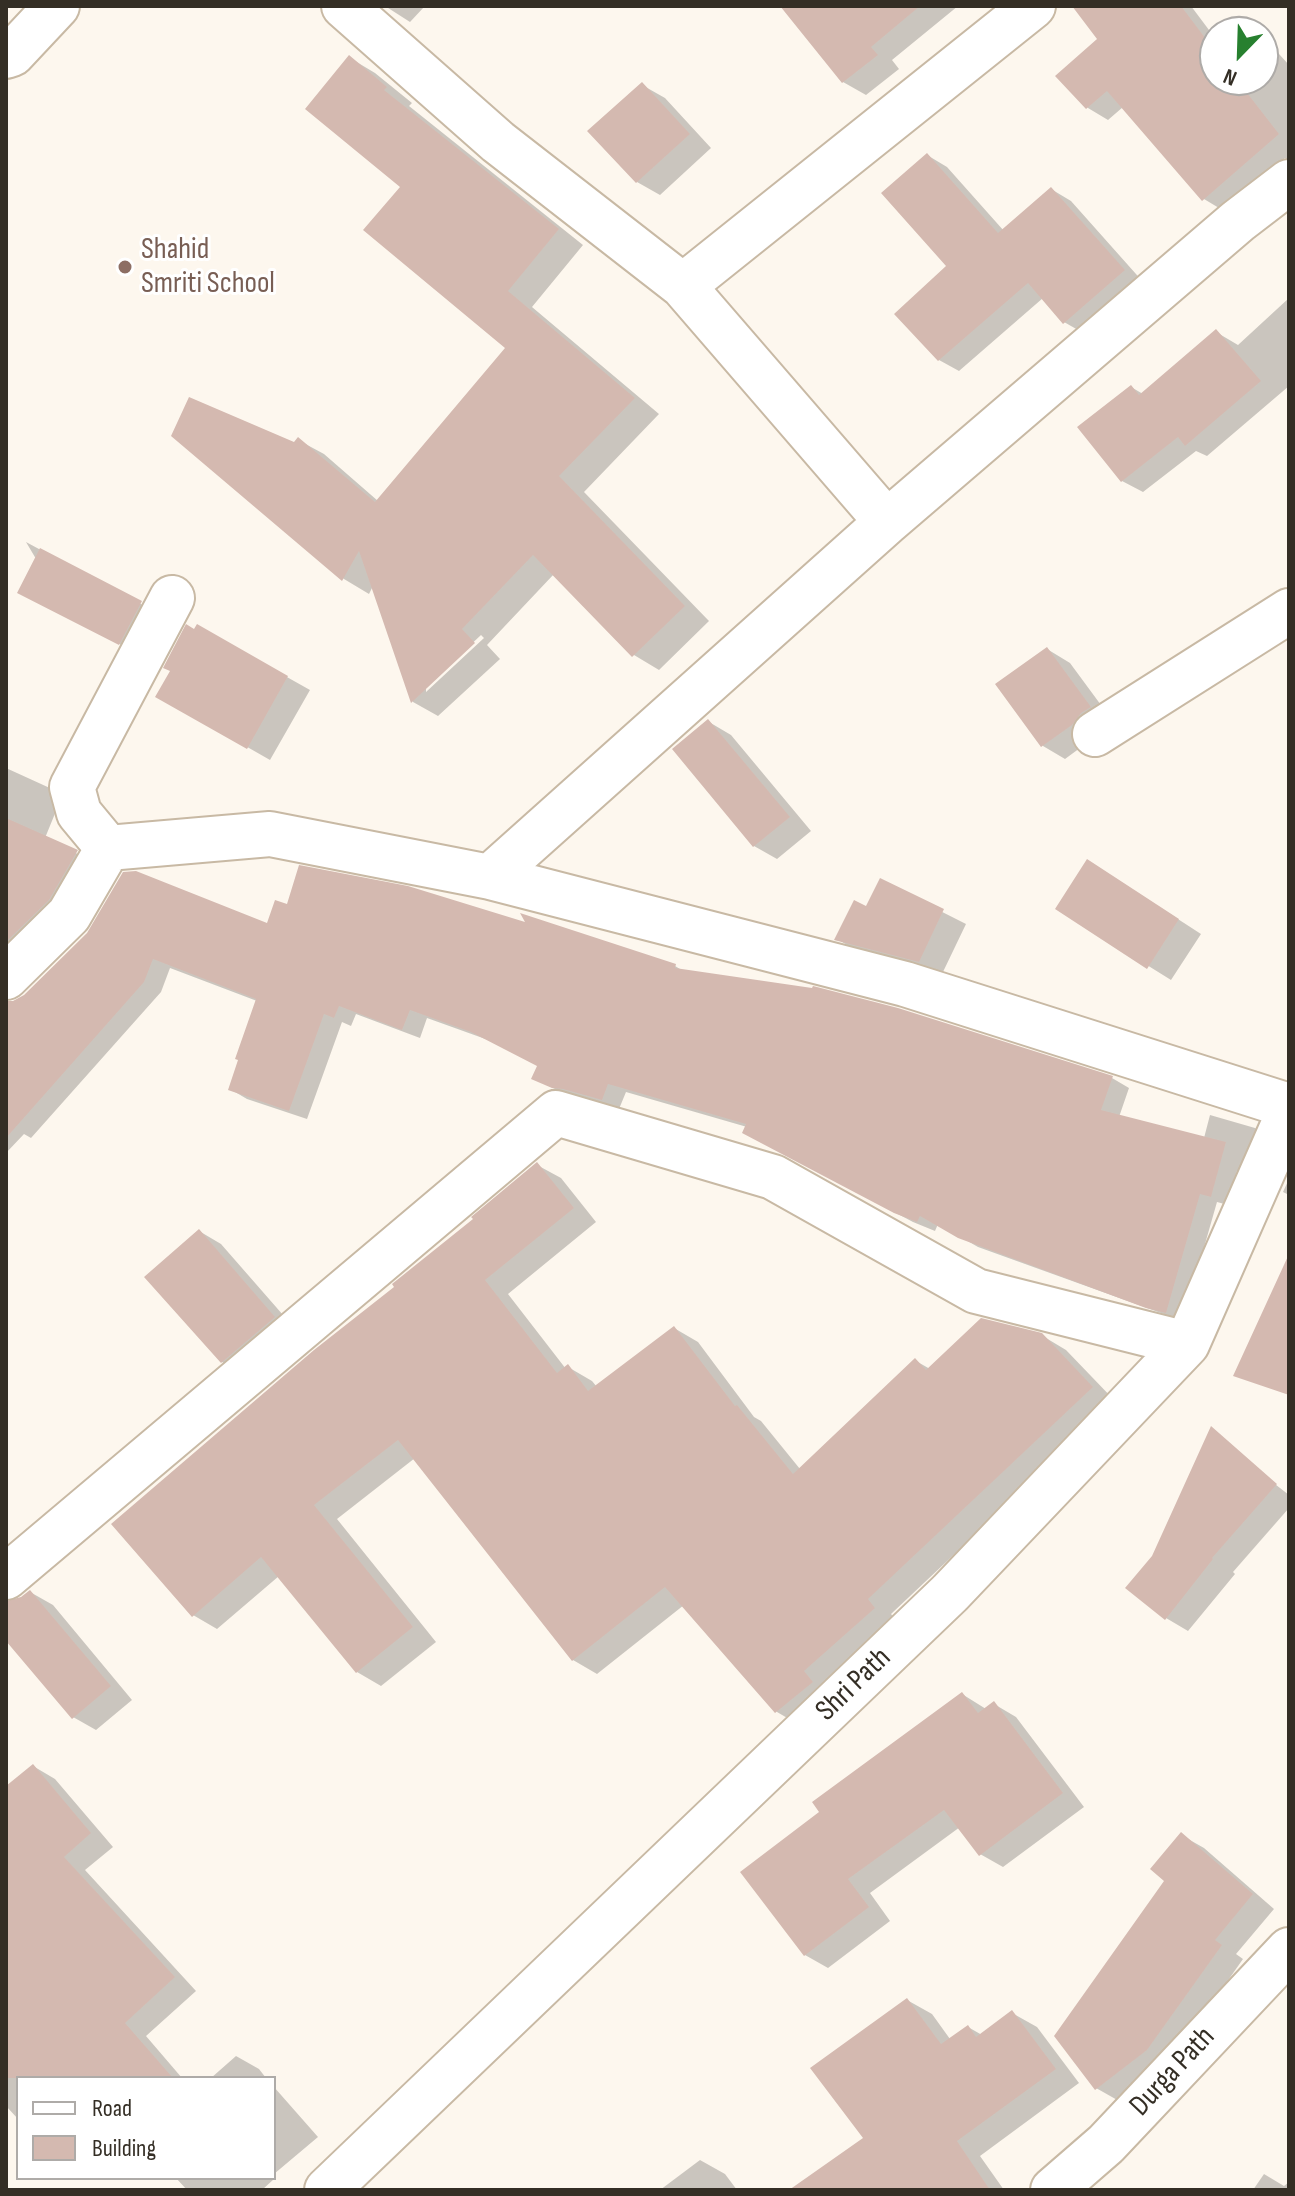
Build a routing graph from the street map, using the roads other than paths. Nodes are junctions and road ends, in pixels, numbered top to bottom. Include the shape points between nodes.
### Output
1 (57, 6) edge
2 (344, 6) edge
3 (1033, 6) edge
4 (6, 56) edge
5 (1289, 182) edge
6 (683, 286) junction
7 (887, 522) junction
8 (172, 598) dead end
9 (1289, 611) edge
10 (1095, 734) dead end
11 (108, 848) junction
12 (490, 877) junction
13 (6, 977) edge
14 (1289, 1109) edge
15 (1187, 1344) junction
16 (6, 1577) edge
17 (1289, 1950) edge
18 (327, 2190) edge
19 (1053, 2190) edge

1 - 4 street
2 - 6 street via 498,142
3 - 6 street
5 - 7 street
6 - 7 street
7 - 12 street
8 - 11 street via 72,787 79,813
9 - 10 street
11 - 12 street via 270,834
11 - 13 street via 69,915
12 - 14 street via 905,984
14 - 15 street, Shri Path
15 - 16 street via 976,1291 773,1177 556,1113
15 - 18 street, Shri Path via 950,1593
17 - 19 street, Durga Path via 1106,2144

